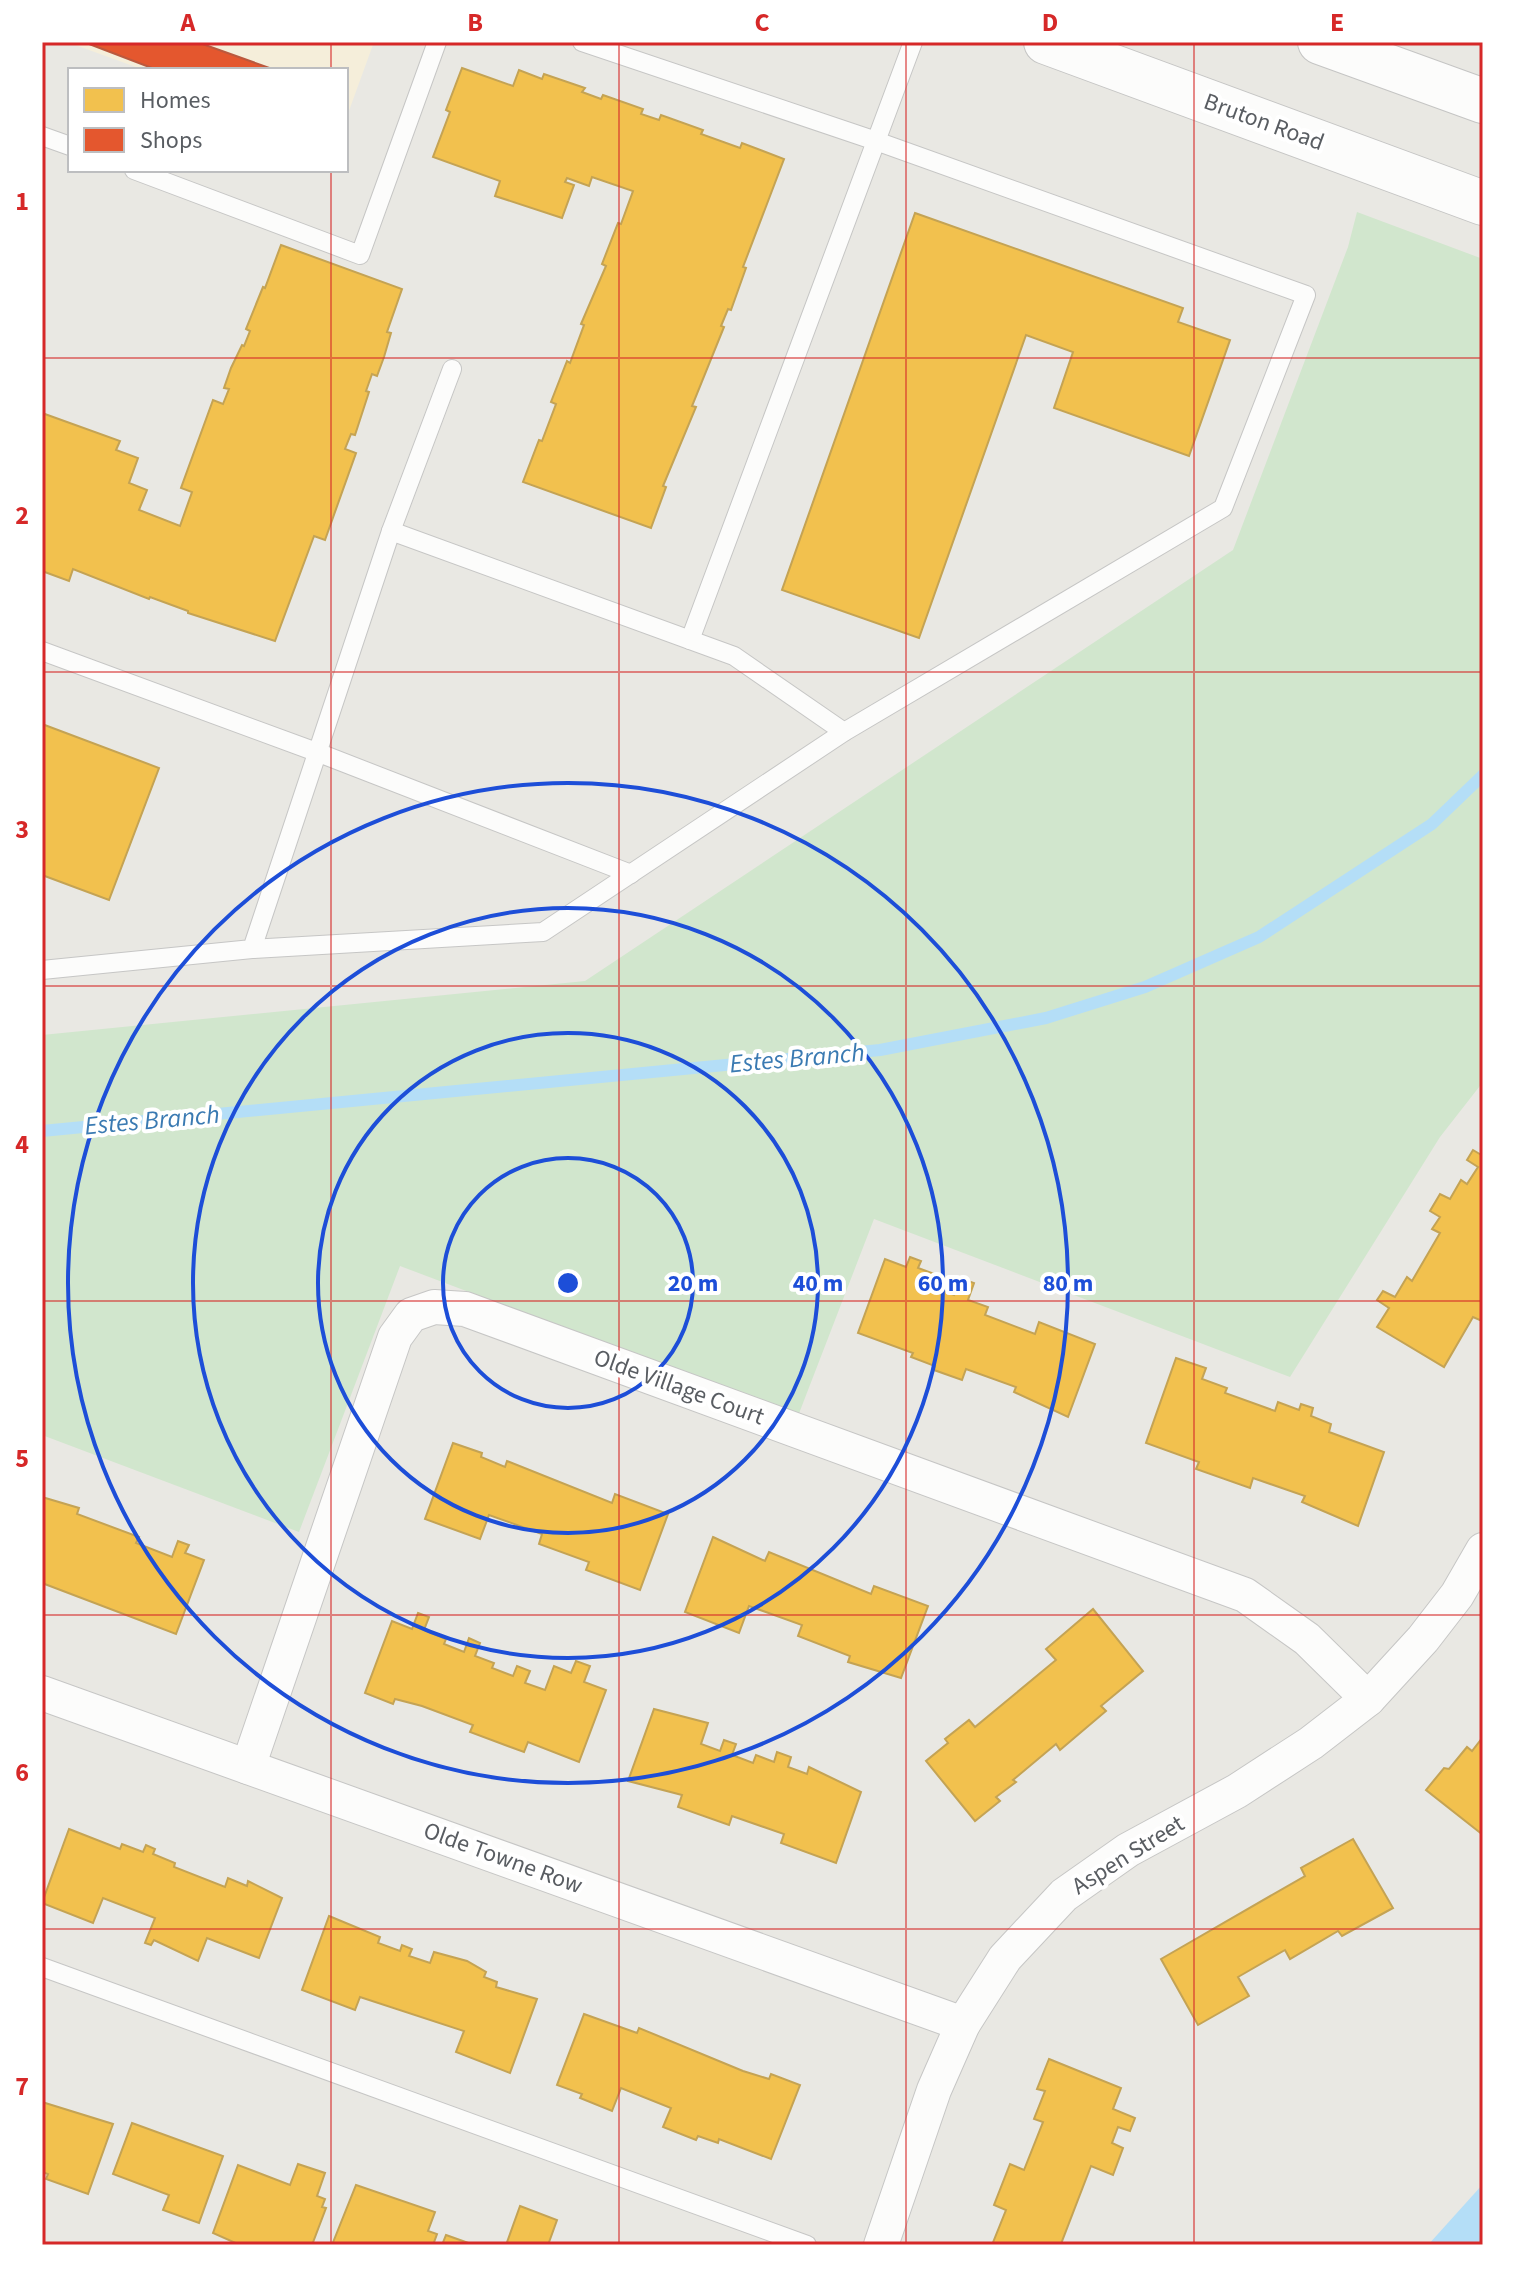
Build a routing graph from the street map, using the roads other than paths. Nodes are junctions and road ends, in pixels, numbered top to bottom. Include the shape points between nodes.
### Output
1 (437, 42) edge
2 (582, 42) edge
3 (913, 42) edge
4 (1046, 42) edge
5 (1320, 42) edge
6 (1483, 101) edge
7 (42, 136) edge
8 (876, 141) junction
9 (68, 145) edge
10 (139, 172) edge
11 (1483, 203) edge
12 (452, 369) dead end
13 (391, 531) junction
14 (690, 640) junction
15 (42, 651) edge
16 (844, 732) junction
17 (319, 753) junction
18 (631, 874) junction
19 (252, 949) junction
20 (42, 970) edge
21 (1483, 1550) edge
22 (42, 1693) edge
23 (1368, 1699) junction
24 (248, 1767) junction
25 (42, 1967) edge
26 (963, 2024) junction
27 (807, 2245) edge
28 (881, 2245) edge

1 - 10 lane via 360,255
2 - 8 lane
3 - 8 lane
4 - 11 main road, Bruton Road
5 - 6 main road
7 - 9 lane
8 - 14 lane
8 - 16 lane via 1306,295 1223,508
12 - 13 lane
13 - 14 lane
13 - 17 lane
14 - 16 lane via 734,656
15 - 17 lane
16 - 18 lane
17 - 18 lane
17 - 19 lane
18 - 19 lane via 543,932
19 - 20 lane
21 - 23 street, Aspen Street via 1432,1628
22 - 24 street, Olde Towne Row
23 - 24 street, Olde Village Court via 1307,1639 1245,1595 465,1309 434,1307 411,1315 395,1337
23 - 26 street, Aspen Street via 1237,1791 1128,1850 1064,1895 1005,1958
24 - 26 street, Olde Towne Row
25 - 27 lane
26 - 28 street, Aspen Street via 934,2090

